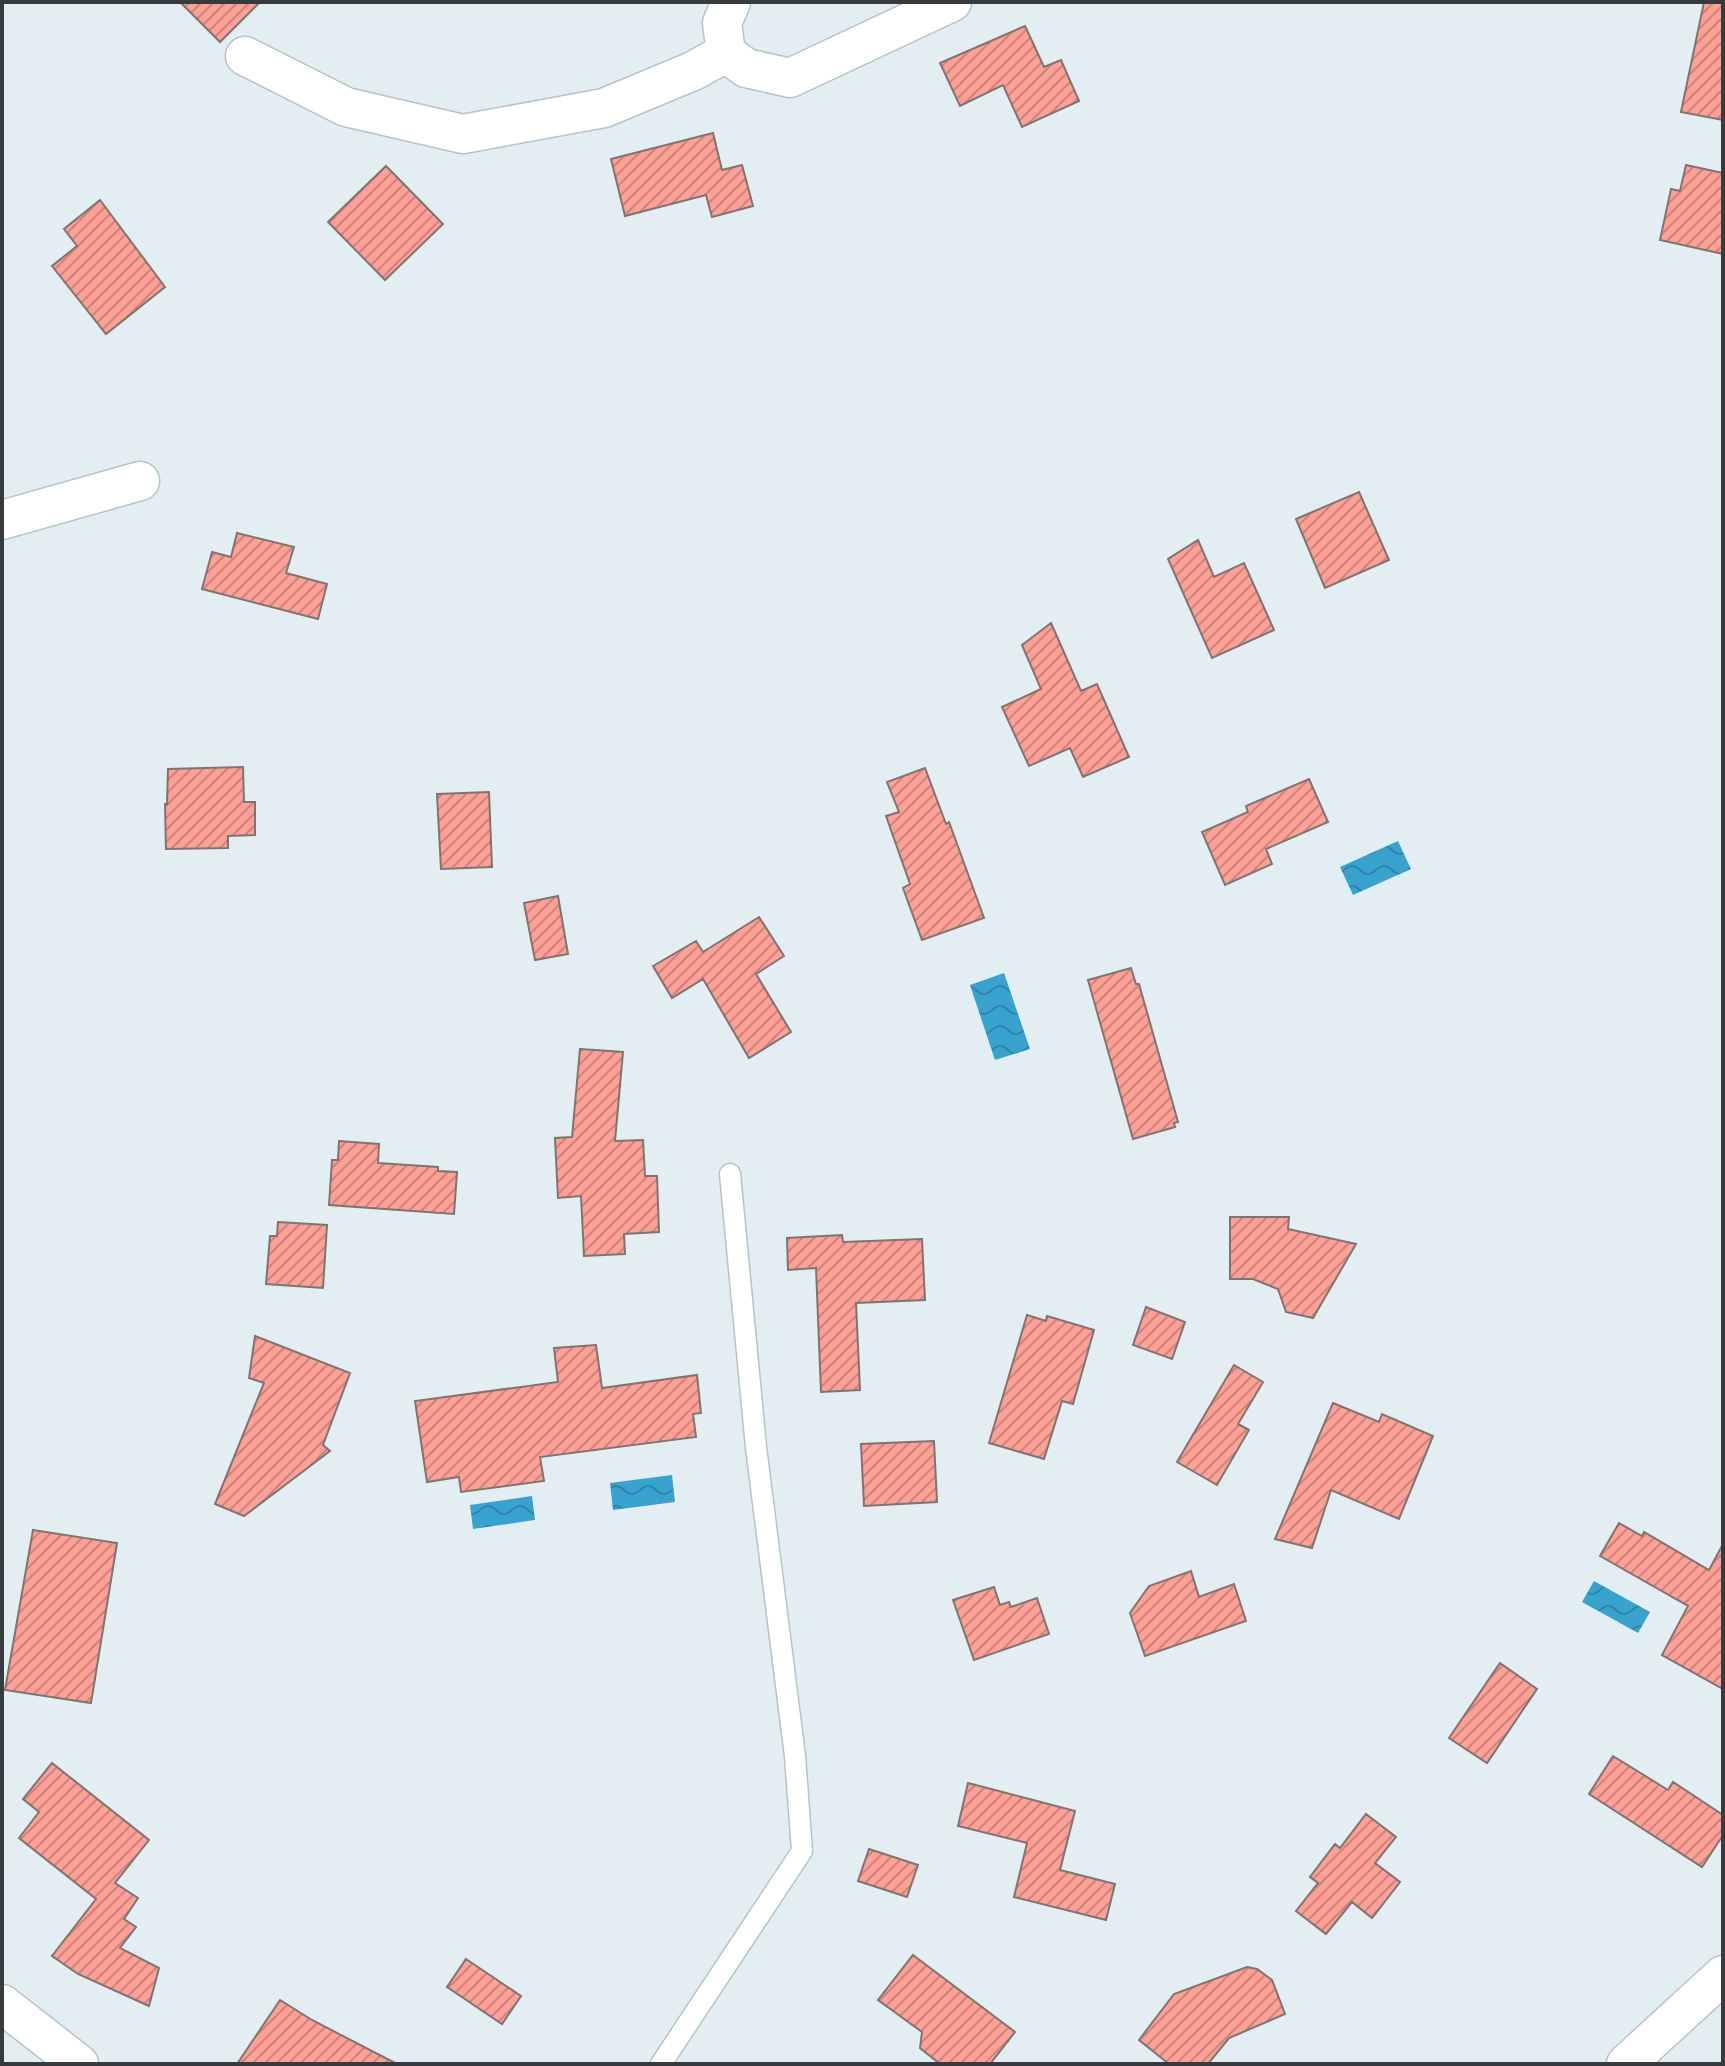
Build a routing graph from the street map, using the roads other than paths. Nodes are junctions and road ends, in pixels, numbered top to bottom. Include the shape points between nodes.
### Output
1 (731, 2) edge
2 (952, 2) edge
3 (726, 53) junction
4 (245, 56) dead end
5 (140, 481) dead end
6 (2, 520) edge
7 (730, 1174) dead end
8 (1723, 1975) edge
9 (2, 2004) edge
10 (79, 2064) edge
11 (661, 2064) edge
12 (1626, 2064) edge

1 - 3 street via 722,23
2 - 3 street via 790,78 746,68
3 - 4 street via 604,108 463,134 346,107
5 - 6 street
7 - 11 lane via 802,1851
8 - 12 street
9 - 10 street

